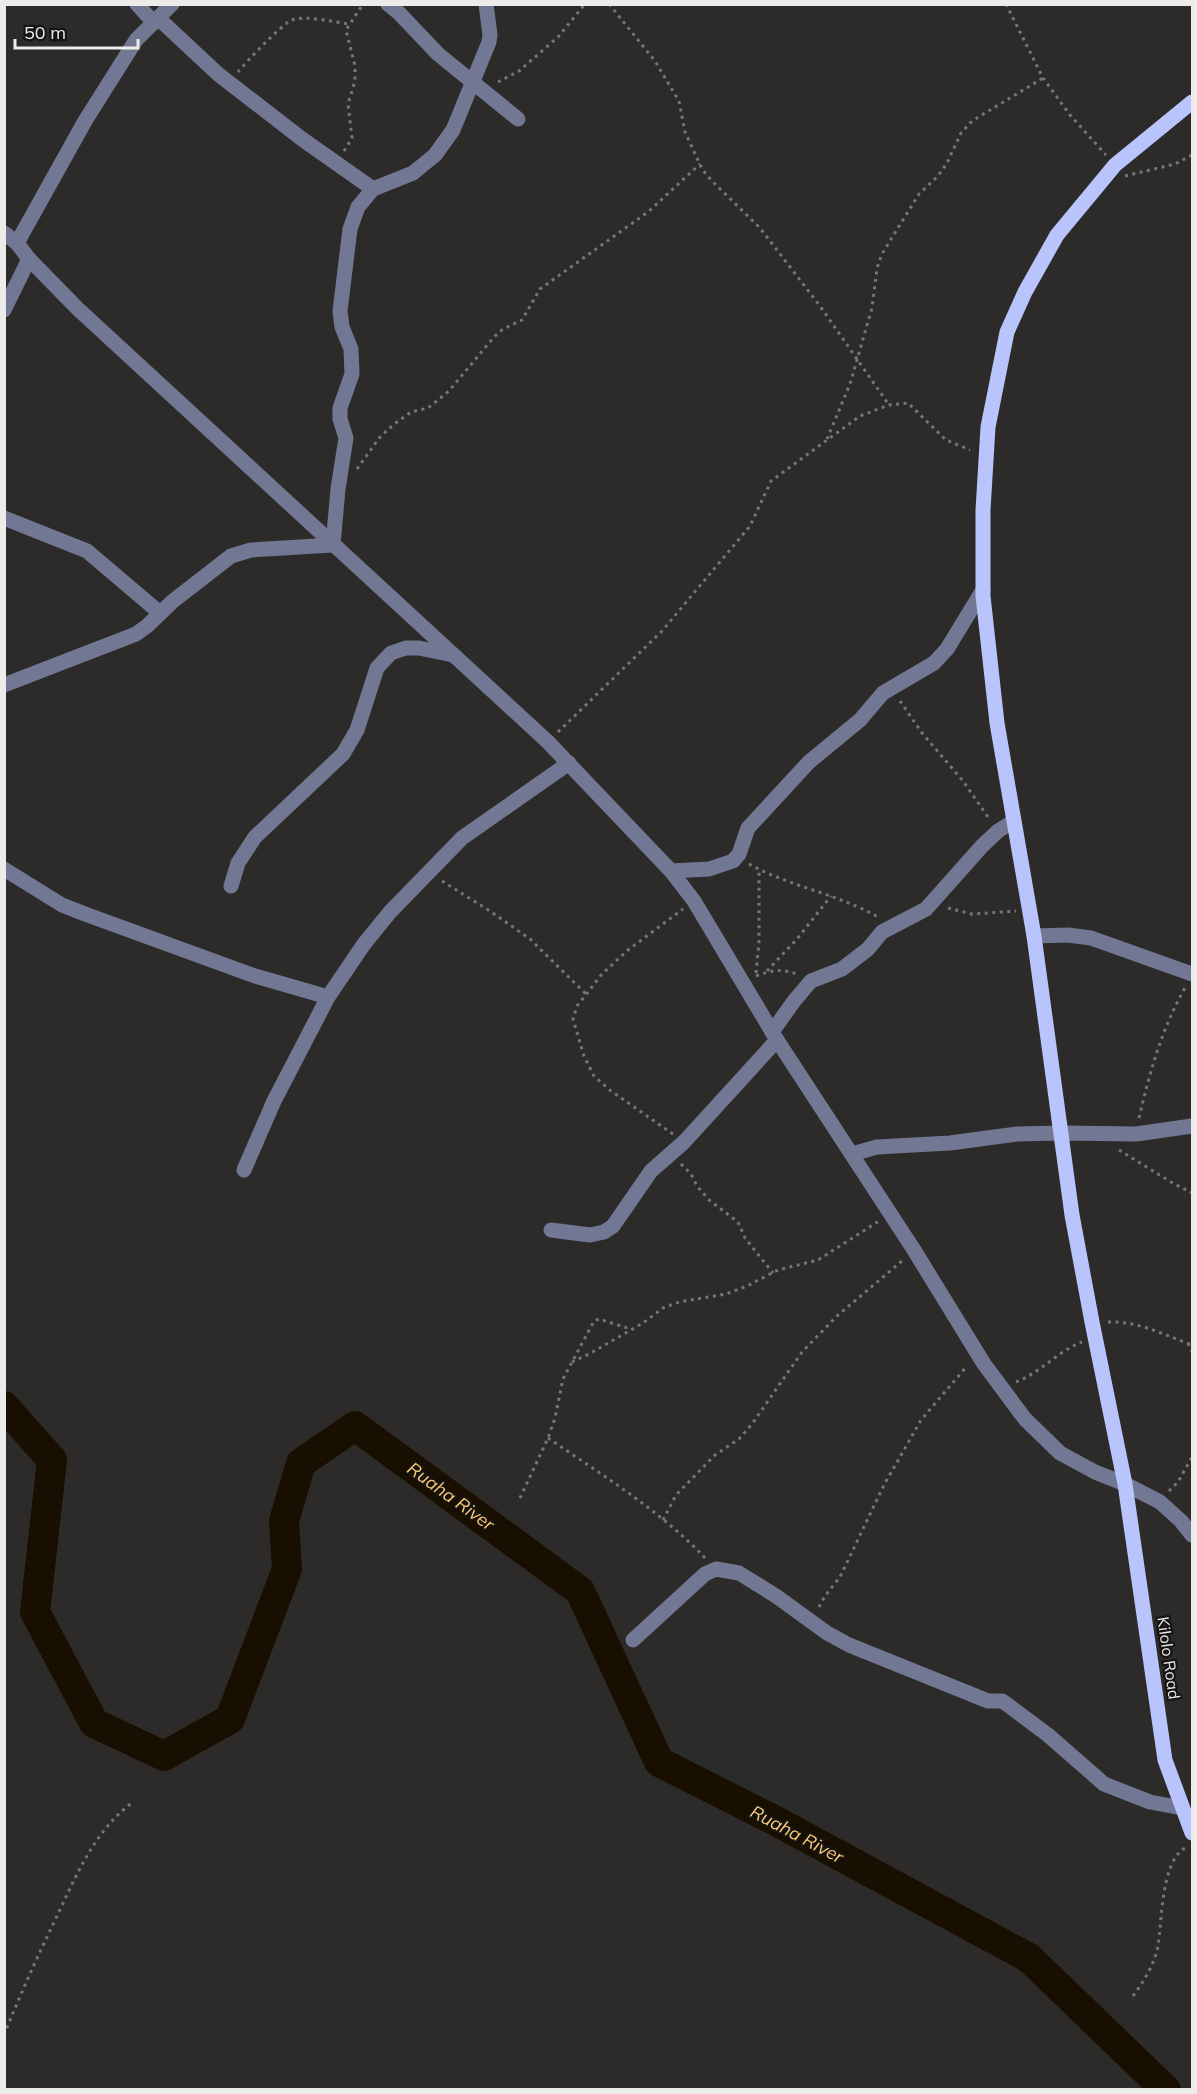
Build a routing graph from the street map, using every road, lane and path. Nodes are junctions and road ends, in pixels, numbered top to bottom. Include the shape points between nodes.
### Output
1 (137, 4) edge
2 (172, 4) edge
3 (363, 4) edge
4 (388, 4) edge
5 (486, 4) edge
6 (585, 4) edge
7 (609, 4) edge
8 (1006, 4) edge
9 (156, 20) junction
10 (349, 24) junction
11 (1043, 78) junction
12 (229, 83) junction
13 (478, 85) junction
14 (1192, 102) edge
15 (518, 119) dead end
16 (1192, 155) edge
17 (336, 163) junction
18 (700, 164) junction
19 (1115, 165) junction
20 (1103, 180) junction
21 (373, 189) junction
22 (4, 233) edge
23 (17, 243) junction
24 (29, 259) junction
25 (4, 310) edge
26 (857, 358) junction
27 (889, 405) junction
28 (826, 441) junction
29 (986, 457) junction
30 (355, 473) dead end
31 (4, 518) edge
32 (333, 545) junction
33 (983, 590) junction
34 (160, 614) junction
35 (453, 655) junction
36 (4, 685) edge
37 (891, 687) junction
38 (548, 742) junction
39 (569, 763) junction
40 (1014, 821) junction
41 (998, 831) junction
42 (736, 858) junction
43 (4, 870) edge
44 (759, 870) junction
45 (671, 871) junction
46 (428, 873) junction
47 (231, 886) dead end
48 (831, 896) junction
49 (694, 901) junction
50 (932, 902) junction
51 (1030, 909) junction
52 (893, 926) junction
53 (1034, 936) junction
54 (766, 971) junction
55 (1192, 974) edge
56 (750, 981) junction
57 (811, 981) junction
58 (586, 994) junction
59 (328, 997) junction
60 (775, 1036) junction
61 (1192, 1126) edge
62 (1062, 1133) junction
63 (1136, 1134) junction
64 (1095, 1135) junction
65 (684, 1142) junction
66 (852, 1154) junction
67 (664, 1160) junction
68 (244, 1170) dead end
69 (1192, 1193) edge
70 (891, 1213) junction
71 (551, 1230) dead end
72 (914, 1250) junction
73 (773, 1272) junction
74 (631, 1329) junction
75 (1093, 1330) junction
76 (1190, 1344) edge
77 (1192, 1352) edge
78 (978, 1353) junction
79 (572, 1362) junction
80 (1002, 1388) junction
81 (548, 1438) junction
82 (1192, 1457) edge
83 (1125, 1484) junction
84 (520, 1498) dead end
85 (1160, 1502) junction
86 (663, 1520) junction
87 (1192, 1535) edge
88 (716, 1569) junction
89 (813, 1623) junction
90 (633, 1640) dead end
91 (133, 1802) dead end
92 (1182, 1808) junction
93 (1192, 1833) edge
94 (1192, 1850) edge
95 (1133, 1996) dead end
96 (4, 2035) edge

1 - 9 street
2 - 9 street
3 - 10 path
4 - 13 street via 438,54
5 - 13 street via 490,35
6 - 13 path via 558,37 519,71
7 - 18 path via 655,61 679,101 685,132
8 - 11 path
9 - 12 street
9 - 23 street via 136,40 85,121
10 - 12 path via 293,19
10 - 17 path via 347,37 355,66 348,104 352,138
11 - 19 path
11 - 26 path via 972,121 961,133 938,176 910,207 877,268 872,308
12 - 17 street
13 - 15 street
13 - 21 street via 435,155 413,173
14 - 19 main road, Kilolo Road
16 - 20 path via 1163,168
17 - 21 street
18 - 26 path via 760,228
18 - 30 path via 648,212 540,289 522,320 494,337 449,391 387,431
19 - 20 main road, Kilolo Road
20 - 29 main road, Kilolo Road via 1057,235 1007,332
21 - 32 street via 358,207 350,229 340,311 351,349 352,374 340,408 346,438
22 - 23 street
23 - 24 street
24 - 25 street
24 - 32 street
26 - 27 path
26 - 28 path
27 - 28 path via 861,416
27 - 29 path via 908,403 946,440
28 - 38 path via 771,481 750,526 662,631
29 - 33 main road, Kilolo Road
31 - 34 street via 87,550
32 - 34 street via 241,552
32 - 35 street
33 - 37 street via 934,663
33 - 40 main road, Kilolo Road via 997,723
34 - 36 street via 136,634
35 - 38 street
35 - 47 street via 419,648 391,653 377,668 357,729 343,754 255,837 238,863
37 - 41 path
37 - 42 street via 846,733 809,762 761,813 748,828
38 - 39 street
39 - 45 street
39 - 46 street via 462,838
40 - 41 street
40 - 51 main road, Kilolo Road
41 - 50 street
42 - 44 path
42 - 45 street via 709,869
43 - 59 street via 62,905 255,976
44 - 48 path
44 - 56 path via 759,942
45 - 49 street
46 - 58 path via 530,939
46 - 59 street via 364,944
48 - 52 path
48 - 54 path
49 - 56 street
49 - 58 path via 628,950
50 - 51 path via 972,914
50 - 52 street via 918,915
51 - 53 main road, Kilolo Road
52 - 57 street via 852,963
53 - 55 street via 1091,938
53 - 62 main road, Kilolo Road
54 - 56 path
54 - 57 path via 788,970
55 - 63 path via 1159,1043
56 - 60 street
57 - 60 street via 794,1001
58 - 65 path via 573,1019 588,1068 600,1082
59 - 68 street via 274,1101
60 - 65 street
60 - 66 street
61 - 63 street
62 - 64 street
62 - 66 street via 877,1147
62 - 75 main road, Kilolo Road
63 - 64 street
64 - 69 path
65 - 67 street
66 - 70 street
67 - 71 street via 613,1226 604,1232 590,1235
67 - 73 path via 685,1167 705,1196 738,1222 745,1238
70 - 72 street
70 - 73 path via 818,1260
72 - 78 street
72 - 86 path via 837,1316 802,1352 752,1424 676,1495
73 - 74 path via 726,1294 663,1308
74 - 79 path
74 - 79 path via 599,1318
75 - 76 path via 1125,1322
75 - 80 path via 1031,1376
75 - 83 main road, Kilolo Road
76 - 77 path
78 - 80 street
78 - 89 path via 921,1420
79 - 81 path via 560,1389
80 - 83 street via 1025,1419 1060,1453
81 - 84 path
81 - 86 path
82 - 85 path via 1178,1482
83 - 85 street
83 - 92 main road, Kilolo Road via 1165,1760
85 - 87 street
86 - 88 path via 687,1538
88 - 89 street via 739,1573
88 - 90 street via 705,1574
89 - 92 street via 849,1645 988,1701 1002,1701 1104,1784 1150,1802
91 - 96 path via 118,1813 86,1855
92 - 93 main road, Kilolo Road
94 - 95 path via 1183,1849 1173,1860 1163,1900 1158,1947

